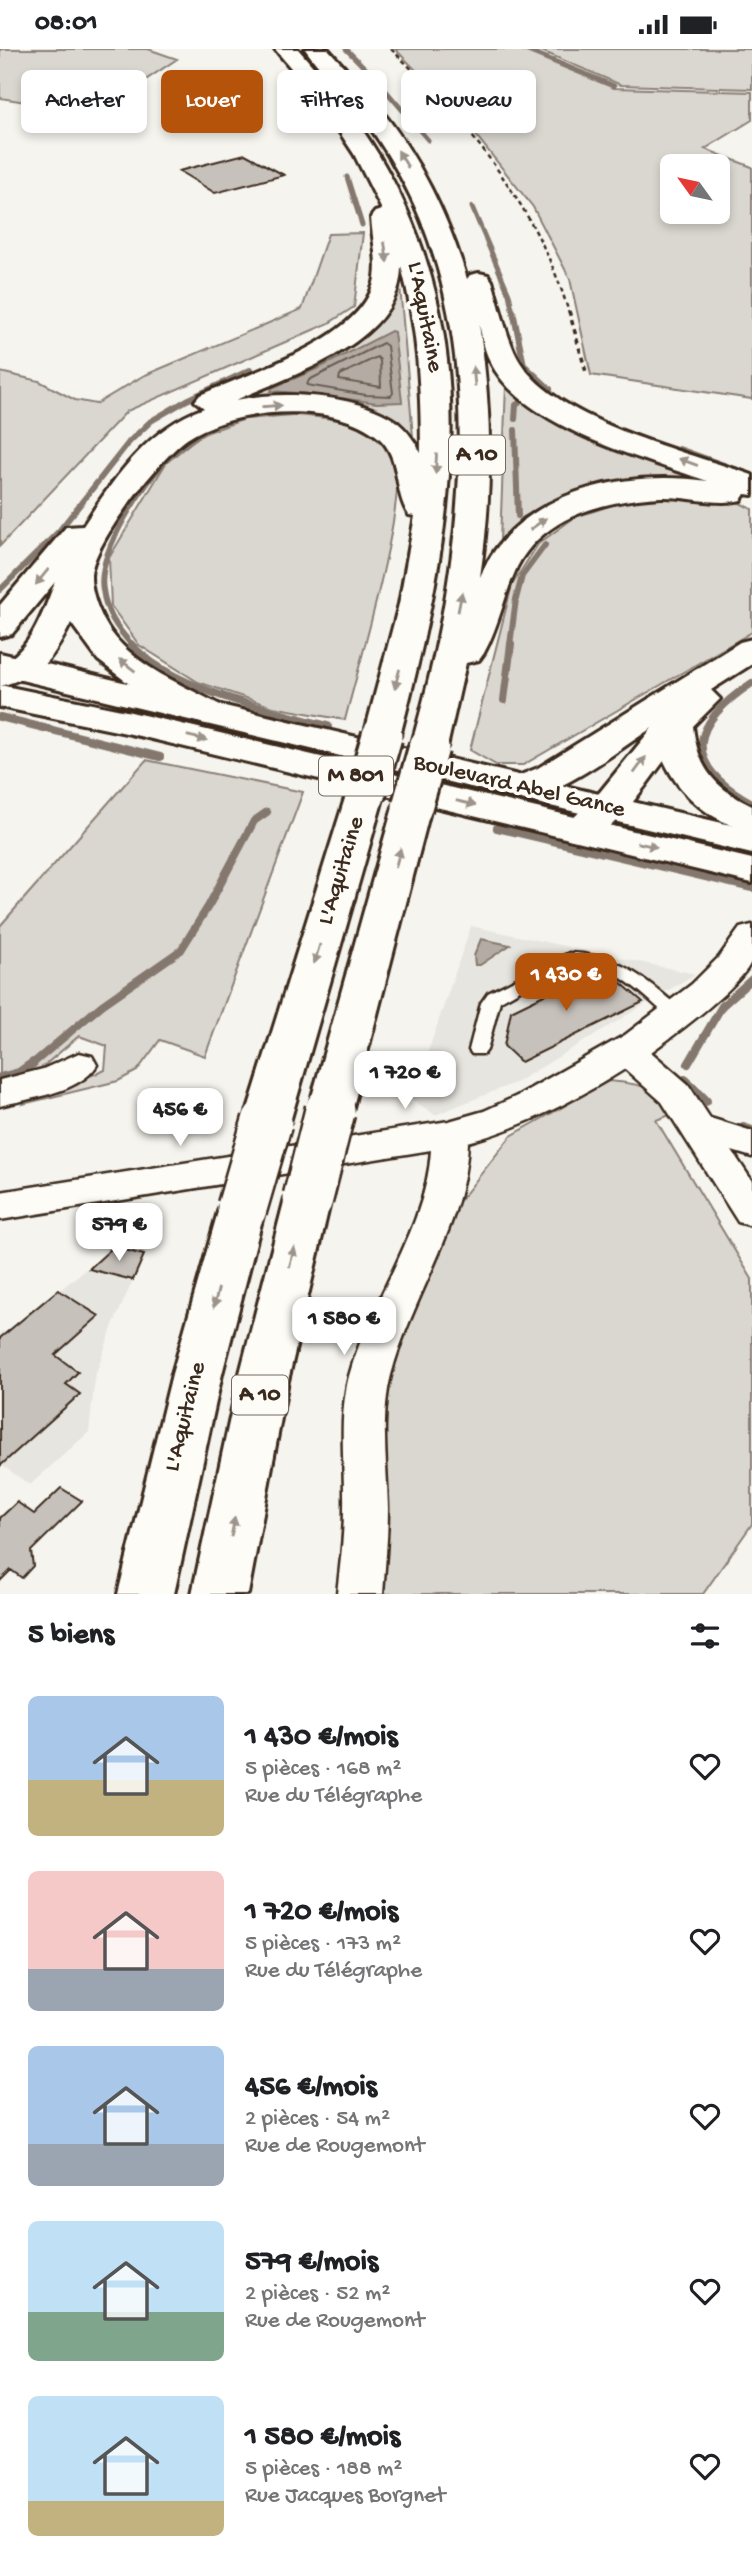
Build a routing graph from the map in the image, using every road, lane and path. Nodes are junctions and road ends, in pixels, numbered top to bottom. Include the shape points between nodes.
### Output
1 (286, 49) edge
2 (316, 49) edge
3 (391, 49) edge
4 (384, 184) junction
5 (434, 220) junction
6 (586, 372) dead end
7 (752, 486) edge
8 (752, 499) edge
9 (428, 541) junction
10 (74, 576) junction
11 (0, 627) edge
12 (752, 649) edge
13 (752, 663) edge
14 (5, 676) edge
15 (442, 693) junction
16 (206, 713) junction
17 (675, 724) junction
18 (623, 729) junction
19 (521, 788) junction
20 (590, 814) junction
21 (752, 820) edge
22 (752, 842) edge
23 (752, 871) edge
24 (752, 936) edge
25 (676, 1014) junction
26 (478, 1050) dead end
27 (626, 1051) junction
28 (79, 1065) dead end
29 (0, 1093) edge
30 (700, 1128) junction
31 (450, 1134) junction
32 (752, 1144) edge
33 (0, 1206) edge
34 (752, 1212) edge
35 (146, 1594) edge
36 (220, 1594) edge
37 (360, 1594) edge

1 - 4 main road, L'Aquitaine / A 10 via 335,106
5 -> 2 main road, L'Aquitaine / A 10 via 388,135
3 - 6 path via 448,108 518,200 557,276
4 -> 9 main road, L'Aquitaine / A 10 via 414,258 432,338 437,443
4 -> 11 main road via 388,273 386,288 369,316 329,345 203,405 151,440
7 -> 5 main road via 583,423 522,386 504,361 478,279
15 -> 5 main road, L'Aquitaine / A 10 via 468,557 477,406 469,337
15 -> 8 main road via 476,638 504,562 522,537 548,517 593,498 651,488 711,490
10 -> 9 main road via 117,500 163,442 203,419 271,405 334,409 388,428 408,452
9 -> 35 main road, L'Aquitaine / A 10, bridge via 382,736 197,1374
10 - 14 main road via 40,645 31,658
16 -> 10 main road via 134,671 107,648 87,621
12 - 18 main road
13 - 17 main road
14 - 16 main road, Boulevard Abel Gance / M 801
14 -> 20 main road, Boulevard Abel Gance / M 801 via 131,723
36 -> 15 main road, L'Aquitaine / A 10, bridge via 263,1381 308,1198
16 - 19 main road, Boulevard Abel Gance / M 801
20 -> 17 main road
17 - 21 main road via 679,758 692,780 713,799
18 - 19 main road via 551,776
18 - 20 main road
19 - 20 main road, Boulevard Abel Gance / M 801
20 - 22 main road, Boulevard Abel Gance / M 801
20 -> 23 main road, Boulevard Abel Gance / M 801
24 - 25 street via 721,977
25 - 26 lane via 612,964 569,959 494,997
25 - 27 street
27 - 30 street via 675,1093
27 - 31 street via 494,1121
28 - 29 street via 55,1078
30 - 32 street
30 - 34 street
31 - 33 street
31 - 37 street via 442,1195 380,1344 366,1398

